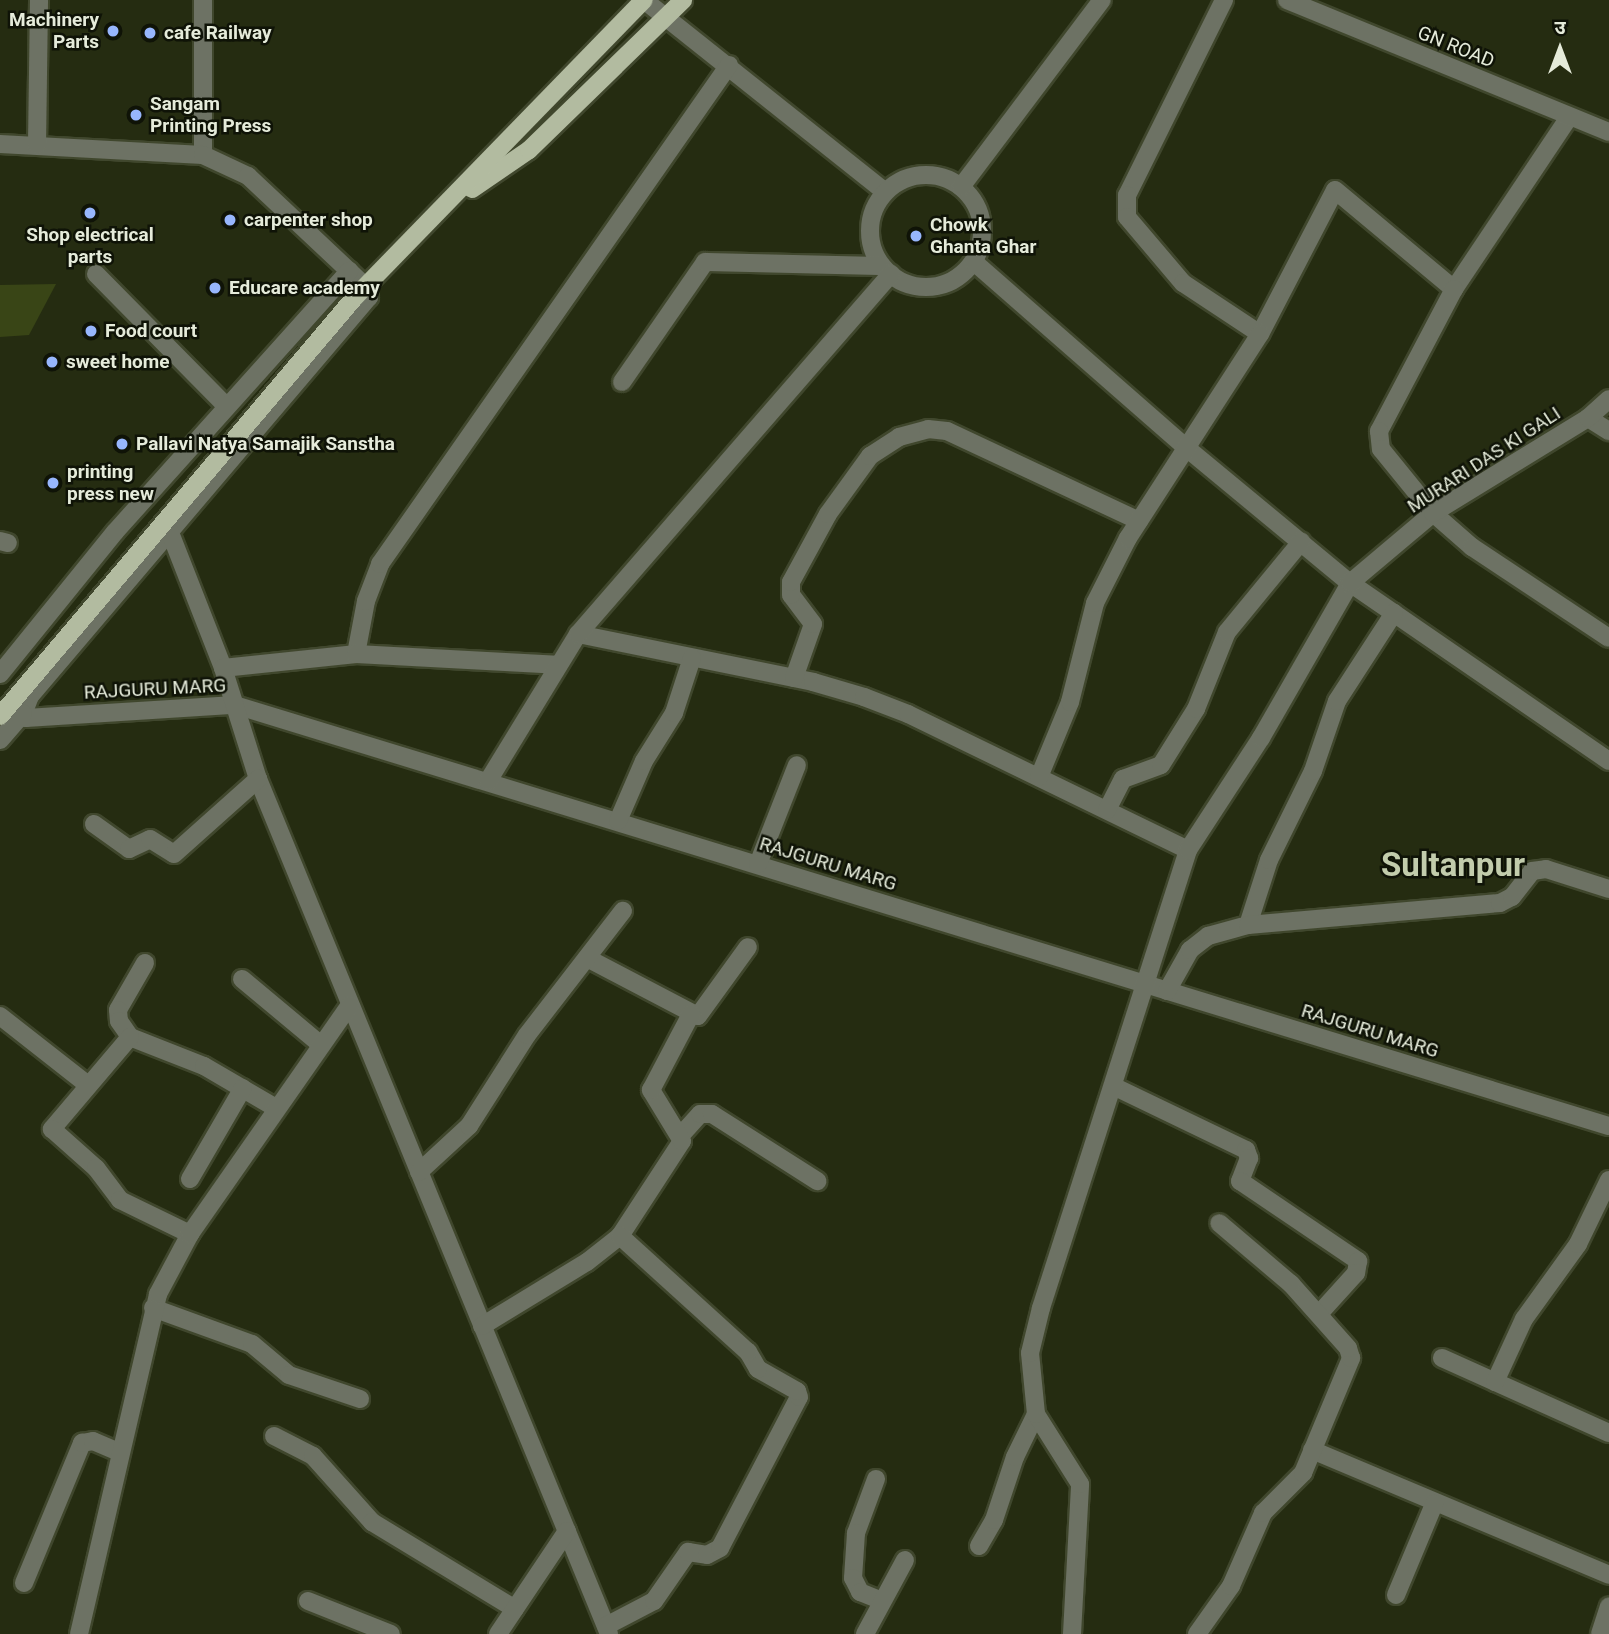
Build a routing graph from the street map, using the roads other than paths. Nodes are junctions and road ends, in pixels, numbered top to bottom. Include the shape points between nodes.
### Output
1 (39, 0) edge
2 (203, 0) edge
3 (644, 0) edge
4 (683, 0) edge
5 (1101, 0) edge
6 (1224, 0) edge
7 (1287, 0) edge
8 (666, 17) junction
9 (729, 65) junction
10 (1569, 117) junction
11 (1609, 132) edge
12 (0, 144) edge
13 (37, 145) junction
14 (204, 155) junction
15 (961, 187) junction
16 (885, 192) junction
17 (448, 204) junction
18 (974, 262) junction
19 (886, 270) junction
20 (349, 271) junction
21 (96, 274) dead end
22 (1454, 289) junction
23 (360, 291) junction
24 (1260, 334) junction
25 (622, 382) dead end
26 (1609, 399) edge
27 (226, 405) junction
28 (1588, 418) junction
29 (1609, 430) edge
30 (1189, 450) junction
31 (1433, 513) junction
32 (1139, 522) junction
33 (169, 530) junction
34 (1301, 542) junction
35 (1350, 583) junction
36 (1394, 613) junction
37 (578, 635) junction
38 (1609, 638) edge
39 (356, 654) junction
40 (692, 658) junction
41 (557, 665) junction
42 (223, 668) junction
43 (0, 674) edge
44 (794, 678) junction
45 (234, 705) junction
46 (0, 716) edge
47 (24, 716) junction
48 (0, 740) edge
49 (1609, 761) edge
50 (797, 765) dead end
51 (1039, 777) junction
52 (258, 779) junction
53 (488, 781) junction
54 (1107, 810) junction
55 (618, 821) junction
56 (94, 824) dead end
57 (1188, 850) junction
58 (758, 864) junction
59 (1609, 889) edge
60 (623, 911) dead end
61 (1248, 925) junction
62 (748, 947) dead end
63 (587, 958) junction
64 (145, 963) dead end
65 (242, 979) dead end
66 (1144, 983) junction
67 (1167, 991) junction
68 (350, 1005) junction
69 (691, 1014) junction
70 (0, 1016) edge
71 (131, 1037) junction
72 (320, 1044) junction
73 (88, 1085) junction
74 (1112, 1086) junction
75 (243, 1088) junction
76 (276, 1108) junction
77 (1609, 1126) edge
78 (682, 1134) junction
79 (419, 1172) junction
80 (190, 1179) dead end
81 (1609, 1180) edge
82 (817, 1181) dead end
83 (1219, 1223) dead end
84 (190, 1234) junction
85 (620, 1236) junction
86 (153, 1308) junction
87 (1318, 1314) junction
88 (482, 1326) junction
89 (1442, 1358) dead end
90 (1495, 1382) junction
91 (360, 1399) dead end
92 (1036, 1414) junction
93 (1609, 1433) edge
94 (274, 1436) dead end
95 (1312, 1450) junction
96 (119, 1452) junction
97 (876, 1479) dead end
98 (1434, 1504) junction
99 (567, 1531) junction
100 (979, 1546) dead end
101 (905, 1560) dead end
102 (1609, 1575) edge
103 (24, 1583) dead end
104 (1396, 1595) dead end
105 (880, 1600) junction
106 (309, 1601) dead end
107 (1609, 1606) edge
108 (515, 1609) junction
109 (608, 1630) edge
110 (79, 1634) edge
111 (391, 1634) edge
112 (498, 1634) edge
113 (865, 1634) edge
114 (1072, 1634) edge
115 (1197, 1634) edge
116 (1601, 1634) edge

1 - 13 street
2 - 14 street
3 - 8 street
3 - 17 main road
4 - 8 main road
5 - 15 street
6 - 24 street via 1127,195 1127,217 1183,283
7 - 10 street, GN ROAD
8 - 9 street
8 - 17 main road via 529,150
9 - 16 street
9 - 39 street via 380,564 366,601
10 - 11 street, GN ROAD
10 - 22 street
12 - 13 street
13 - 14 street
14 - 20 street via 247,176
15 - 16 street via 936,175 908,177
15 - 18 street via 978,208 983,236
16 - 19 street via 871,215 870,242
17 - 23 main road
18 - 19 street via 954,280 929,288 902,283
18 - 30 street
19 - 25 street via 705,262
19 - 37 street
20 - 23 street
20 - 27 street
21 - 27 street
22 - 24 street via 1335,190
22 - 31 street via 1378,441
23 - 33 street via 367,304
23 - 46 main road
24 - 30 street
26 - 28 street, MURARI DAS KI GALI
27 - 43 street
28 - 29 street
28 - 31 street, MURARI DAS KI GALI
30 - 32 street
30 - 34 street
31 - 35 street, MURARI DAS KI GALI
31 - 38 street via 1472,547
32 - 44 street via 947,431 928,429 899,437 870,456 828,514 791,582 791,595 813,624
32 - 51 street via 1089,618 1070,702
33 - 42 street
33 - 47 street via 30,696
34 - 35 street
34 - 54 street via 1227,632 1196,709 1161,765 1123,779
35 - 36 street
35 - 57 street, MURARI DAS KI GALI via 1261,737
36 - 49 street
36 - 61 street via 1337,701 1313,771 1266,868
37 - 40 street
37 - 41 street
39 - 41 street
39 - 42 street
40 - 44 street
40 - 55 street via 677,706 644,761
41 - 53 street
42 - 45 street
44 - 51 street via 908,714
45 - 47 street, RAJGURU MARG
45 - 52 street
45 - 53 street, RAJGURU MARG
47 - 48 street
50 - 58 street
51 - 54 street
52 - 56 street via 174,854 150,839 129,849
52 - 68 street
53 - 55 street, RAJGURU MARG
54 - 57 street
55 - 58 street, RAJGURU MARG
57 - 66 street, MURARI DAS KI GALI
58 - 66 street, RAJGURU MARG
59 - 61 street via 1546,869 1532,871 1513,897 1500,903
60 - 63 street
61 - 67 street via 1199,943
62 - 69 street via 705,1013
63 - 69 street
63 - 79 street via 527,1035 470,1126
64 - 71 street via 118,1010 119,1021
65 - 72 street
66 - 67 street, RAJGURU MARG
66 - 74 street, MURARI DAS KI GALI
67 - 77 street, RAJGURU MARG
68 - 72 street
68 - 79 street
69 - 78 street via 651,1090
70 - 73 street
71 - 73 street
71 - 75 street via 193,1060
72 - 76 street
73 - 84 street via 53,1125 54,1133 96,1168 120,1200
74 - 87 street via 1246,1150 1250,1158 1240,1181 1358,1261 1356,1273
74 - 92 street, MURARI DAS KI GALI via 1030,1353
75 - 76 street
75 - 80 street
76 - 84 street
78 - 82 street via 700,1114 712,1114
78 - 85 street via 680,1145
79 - 88 street
81 - 90 street via 1578,1244 1524,1319
83 - 87 street via 1278,1271
84 - 86 street
85 - 88 street via 587,1262
85 - 109 street via 748,1352 755,1366 797,1391 799,1397 720,1548 707,1555 688,1552 654,1601
86 - 91 street via 252,1344 289,1375
86 - 96 street
87 - 95 street via 1351,1358
88 - 99 street
89 - 90 street
90 - 93 street
92 - 100 street
92 - 114 street via 1080,1484
94 - 108 street via 313,1456 372,1522
95 - 98 street
95 - 115 street via 1297,1483 1263,1513 1231,1586
96 - 103 street via 93,1441 82,1443
96 - 110 street
97 - 105 street via 856,1533 853,1578 860,1591
98 - 102 street
98 - 104 street
99 - 108 street
99 - 109 street
101 - 105 street
105 - 113 street
106 - 111 street
107 - 116 street
108 - 112 street

